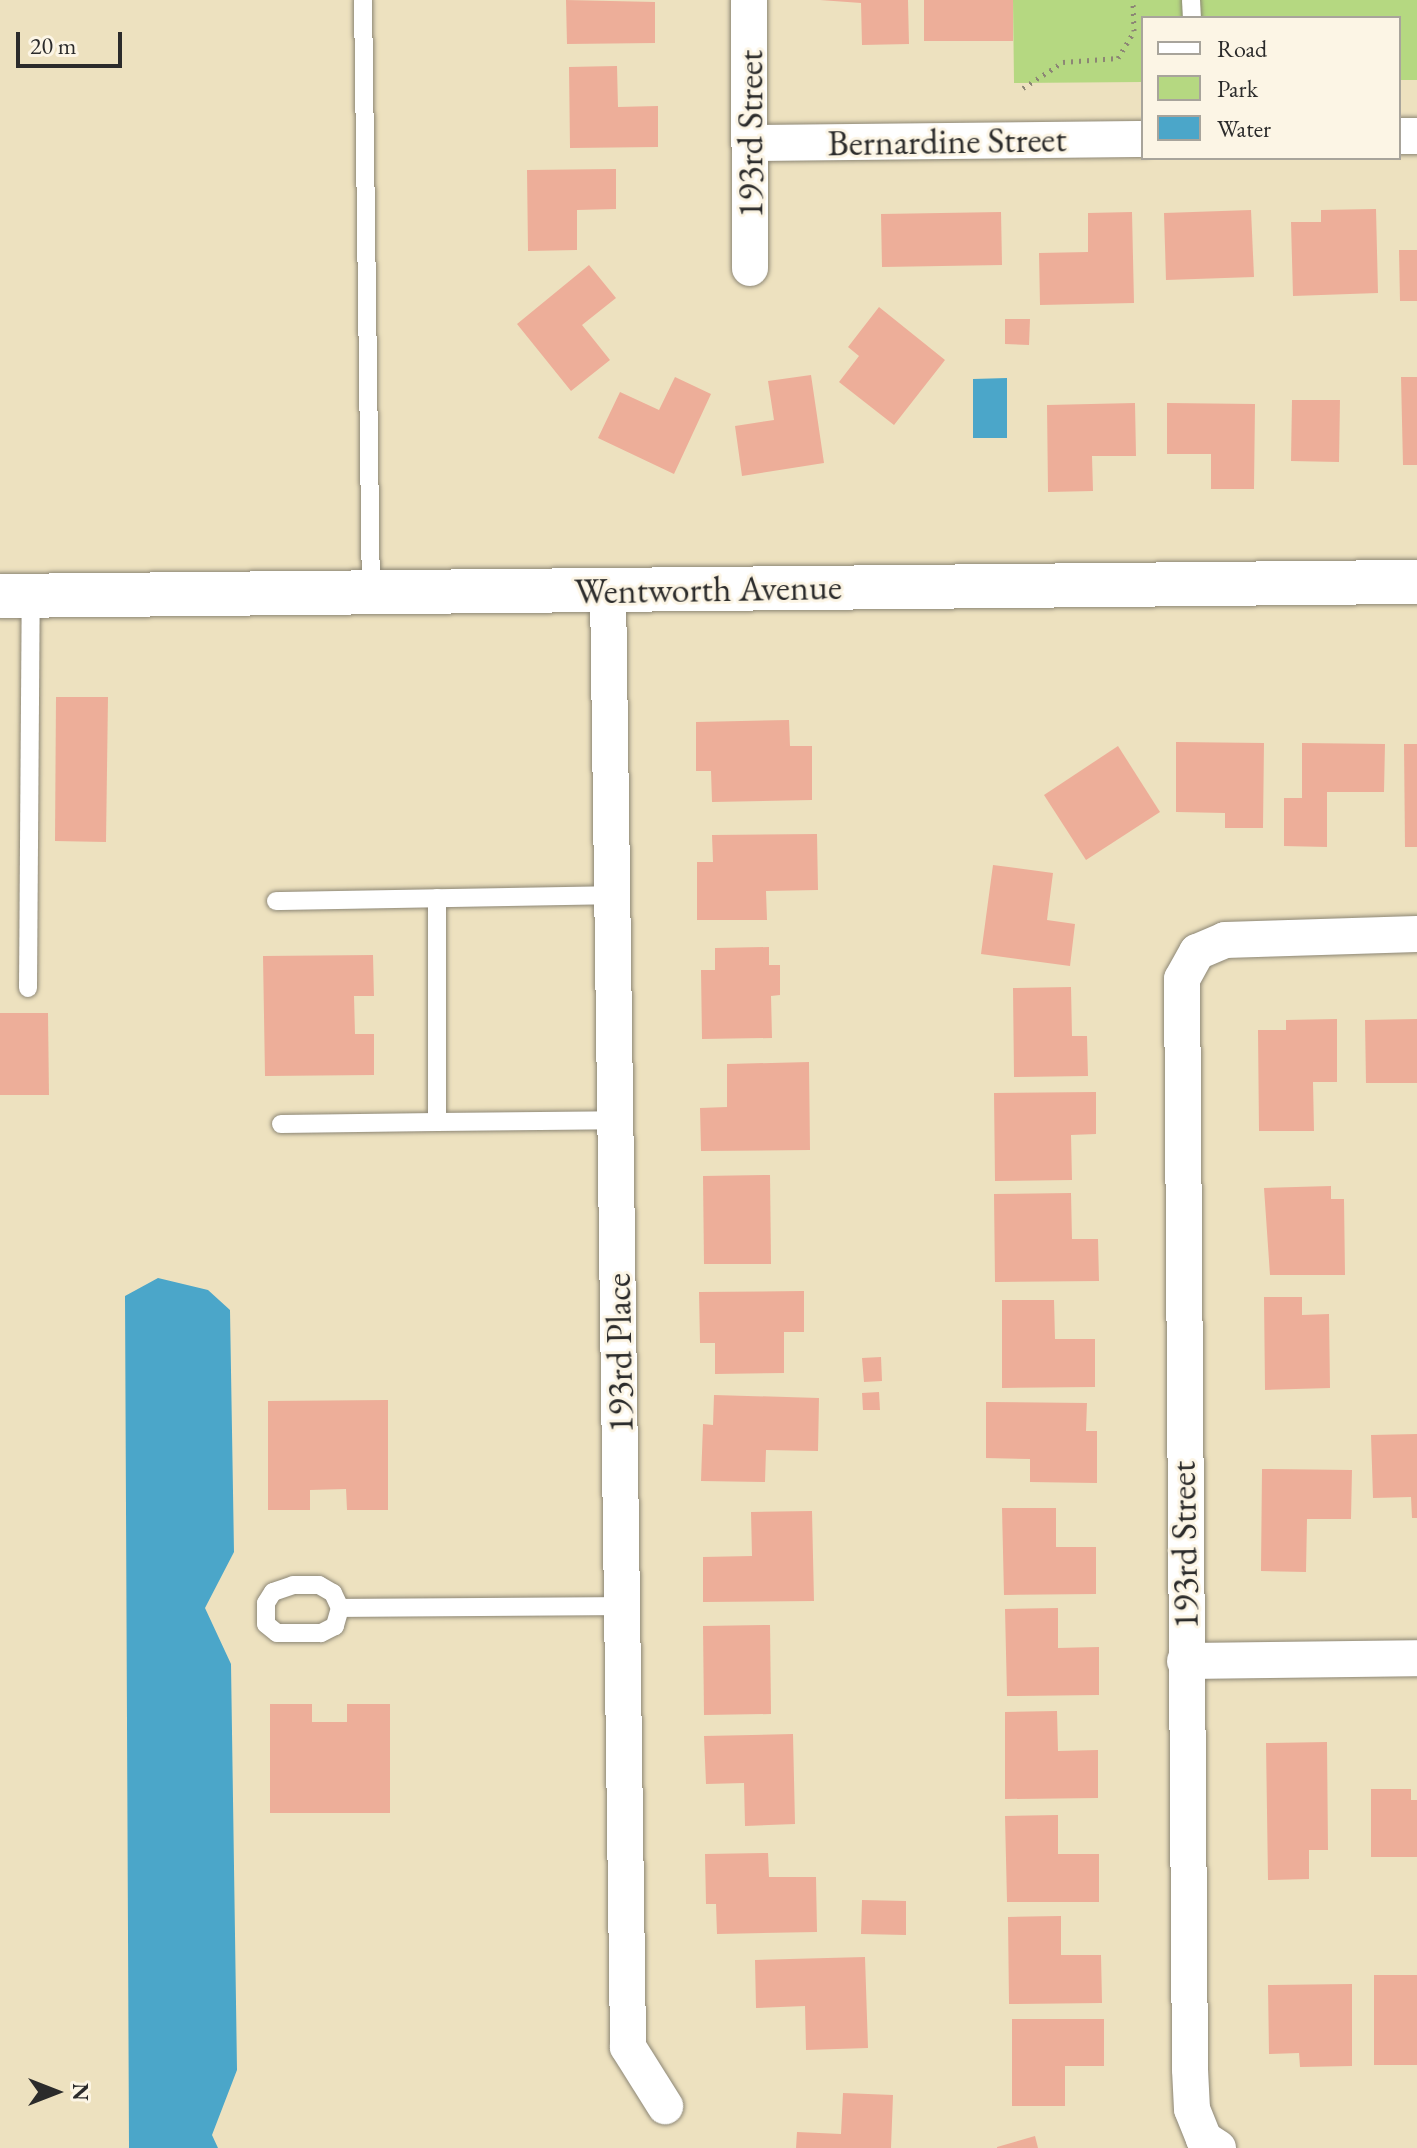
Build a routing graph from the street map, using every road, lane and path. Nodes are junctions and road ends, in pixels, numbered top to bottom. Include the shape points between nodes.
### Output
1 (363, 0) edge
2 (749, 0) edge
3 (1133, 0) edge
4 (1023, 88) dead end
5 (1141, 139) edge
6 (752, 143) junction
7 (750, 268) dead end
8 (1417, 582) edge
9 (608, 590) junction
10 (371, 593) junction
11 (16, 596) edge
12 (613, 895) junction
13 (437, 898) junction
14 (276, 901) dead end
15 (1417, 934) edge
16 (28, 988) dead end
17 (616, 1120) junction
18 (437, 1122) junction
19 (281, 1124) dead end
20 (623, 1606) junction
21 (340, 1608) dead end
22 (1417, 1658) edge
23 (1185, 1661) junction
24 (665, 2106) dead end
25 (1211, 2144) edge

1 - 10 lane
2 - 6 street, 193rd Street
3 - 4 path via 1134,31 1118,58 1063,62
5 - 6 street, Bernardine Street
6 - 7 street, 193rd Street
8 - 9 street, Wentworth Avenue
9 - 10 street, Wentworth Avenue
9 - 12 street, 193rd Place
10 - 11 street, Wentworth Avenue
11 - 16 lane
12 - 13 lane
12 - 17 street, 193rd Place
13 - 14 lane
13 - 18 lane
15 - 23 street, 193rd Street via 1225,940 1197,952 1182,979
17 - 18 lane
17 - 20 street, 193rd Place
18 - 19 lane
20 - 21 lane
20 - 24 street, 193rd Place via 628,2047
22 - 23 street
23 - 25 street, 193rd Street via 1192,2109

